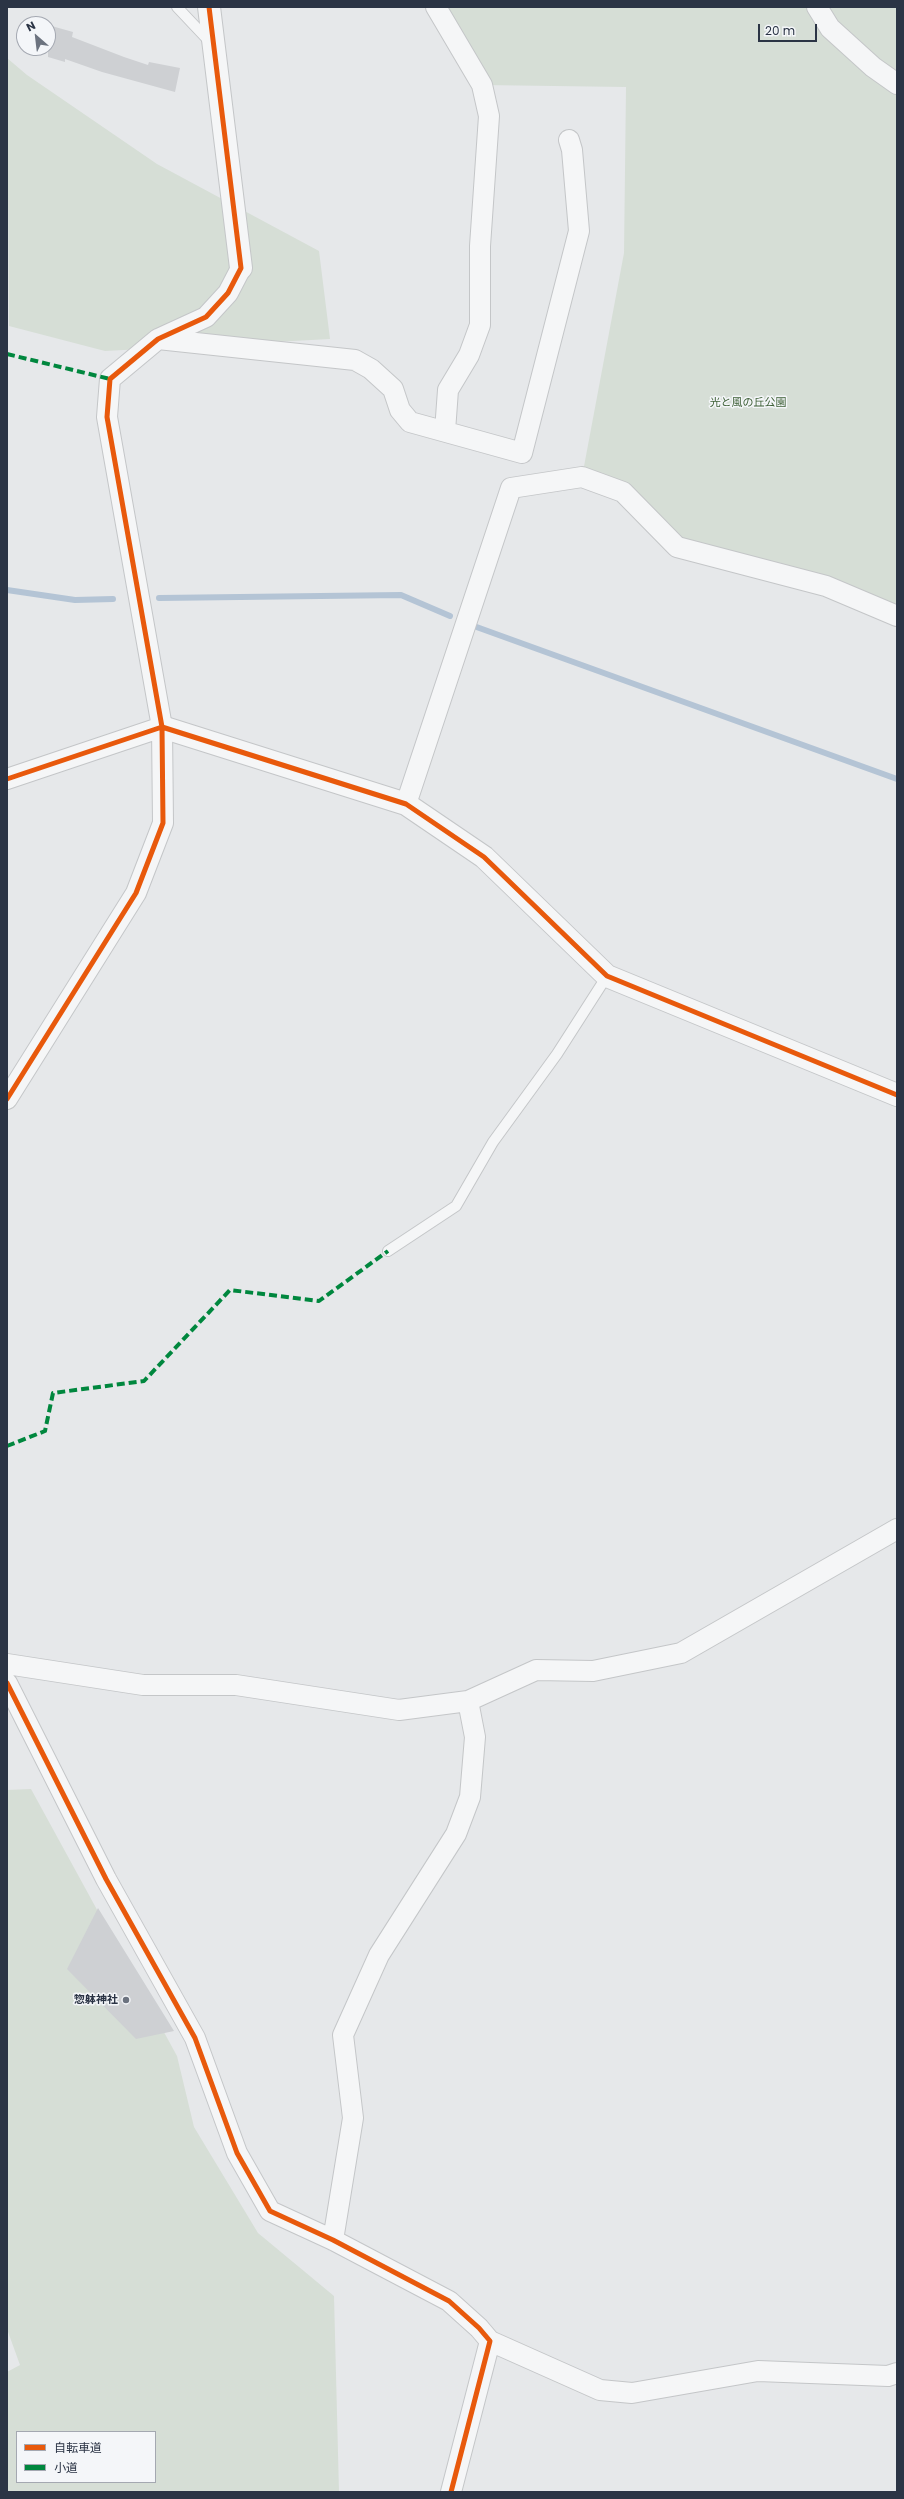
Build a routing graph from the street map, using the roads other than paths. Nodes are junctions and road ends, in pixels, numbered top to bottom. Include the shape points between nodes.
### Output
1 (177, 7) edge
2 (209, 7) edge
3 (436, 7) edge
4 (817, 7) edge
5 (215, 47) junction
6 (897, 84) edge
7 (569, 140) dead end
8 (241, 268) joint
9 (158, 339) junction
10 (445, 431) junction
11 (897, 616) edge
12 (162, 727) junction
13 (7, 779) edge
14 (406, 804) junction
15 (606, 976) junction
16 (897, 1095) edge
17 (7, 1098) edge
18 (388, 1251) dead end
19 (897, 1529) edge
20 (7, 1664) edge
21 (7, 1683) edge
22 (468, 1701) junction
23 (333, 2240) junction
24 (490, 2341) junction
25 (897, 2373) edge
26 (451, 2492) edge

1 - 5 lane
2 - 5 street
3 - 10 street via 482,85 489,116 480,246 480,325 470,355 448,390
4 - 6 street via 830,28 873,67
5 - 8 street
7 - 10 street via 579,231 522,453
8 - 9 street via 228,293 206,317
9 - 10 street via 355,360 371,369 393,389 400,410 410,422
9 - 12 street via 110,379 108,417
11 - 14 street via 826,586 677,547 623,492 582,476 511,488
12 - 13 street
12 - 14 street
12 - 17 street via 163,823 136,893
14 - 15 street via 484,857
15 - 16 street
15 - 18 lane via 557,1054 493,1142 456,1206
19 - 22 street via 681,1653 593,1671 536,1670
20 - 22 street via 143,1685 236,1684 399,1710
21 - 23 street via 106,1879 195,2038 237,2153 270,2211
22 - 23 street via 475,1737 470,1797 456,1834 380,1955 343,2035 353,2118
23 - 24 street via 449,2301
24 - 25 street via 600,2390 632,2393 758,2371 888,2376
24 - 26 street

